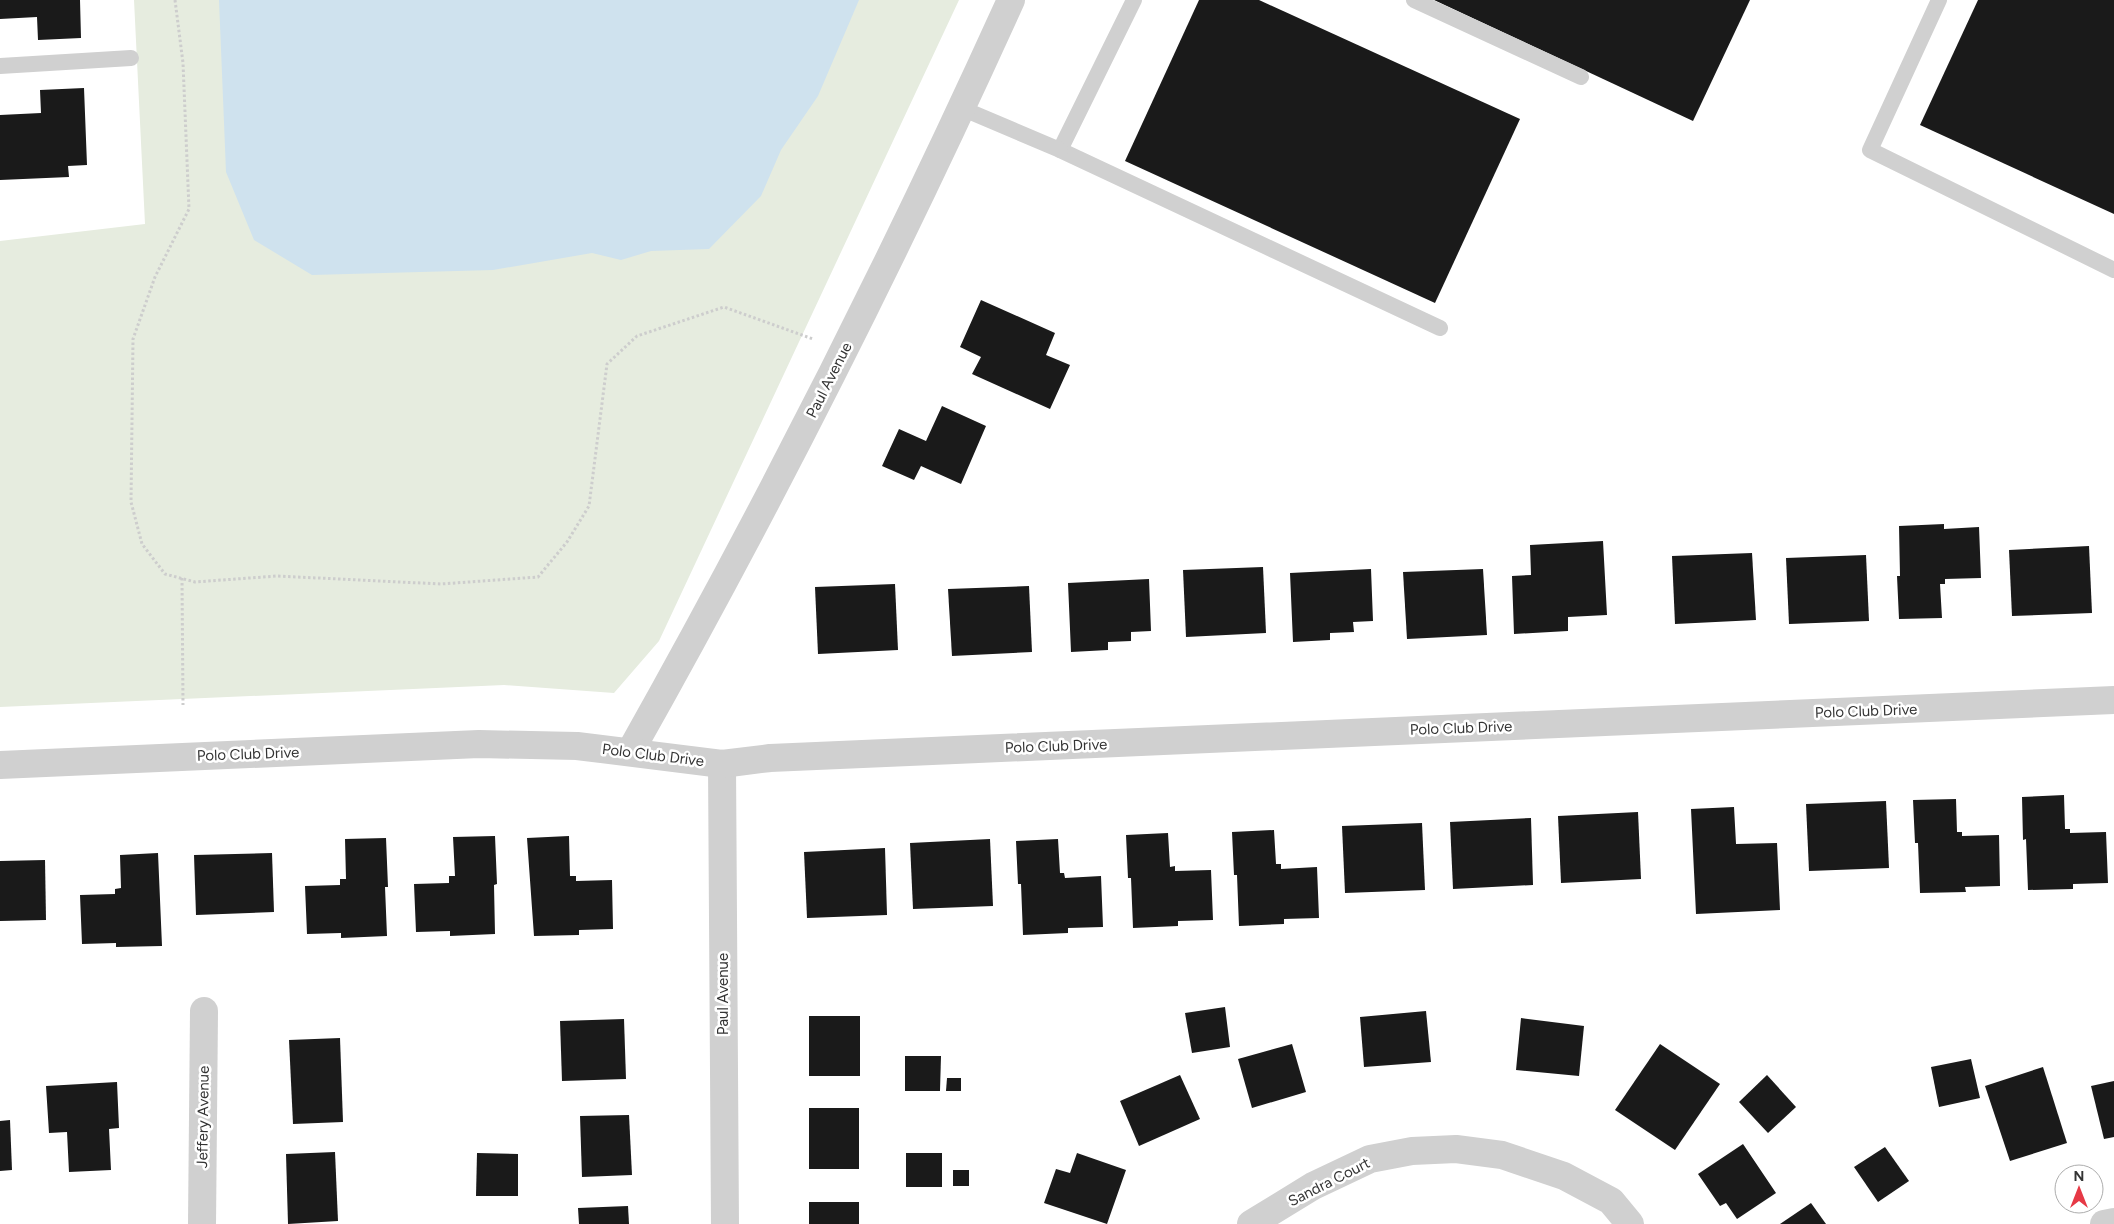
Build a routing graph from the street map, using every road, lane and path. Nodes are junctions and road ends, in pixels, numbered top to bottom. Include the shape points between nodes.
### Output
1 (175, 0) edge
2 (1011, 0) edge
3 (1134, 0) edge
4 (1414, 0) edge
5 (1938, 0) edge
6 (131, 58) dead end
7 (0, 66) edge
8 (1581, 77) dead end
9 (961, 108) junction
10 (1060, 150) junction
11 (2114, 270) edge
12 (1440, 328) dead end
13 (843, 353) junction
14 (182, 578) junction
15 (2114, 700) edge
16 (182, 705) dead end
17 (630, 752) junction
18 (0, 764) edge
19 (722, 764) junction
20 (204, 1011) dead end
21 (2114, 1222) edge
22 (202, 1224) edge
23 (724, 1224) edge
24 (1252, 1224) edge
25 (1630, 1224) edge
26 (2104, 1224) edge

1 - 14 path via 182,63 189,208 155,277 133,340 131,502 142,544 165,574
2 - 9 street, Paul Avenue
3 - 10 lane
4 - 8 lane
5 - 11 lane via 1870,150
6 - 7 lane
9 - 10 lane
9 - 13 street, Paul Avenue
10 - 12 lane
13 - 14 path via 724,307 638,336 607,364 590,506 567,542 538,577 441,584 277,576 195,582
13 - 17 street, Paul Avenue via 689,647
14 - 16 path
15 - 19 street, Polo Club Drive via 770,758
17 - 18 street, Polo Club Drive via 577,746 480,744
17 - 19 street, Polo Club Drive
19 - 23 street, Paul Avenue
20 - 22 street, Jeffery Avenue
21 - 26 street
24 - 25 street, Sandra Court via 1313,1186 1370,1160 1412,1151 1456,1149 1502,1155 1564,1176 1611,1201

